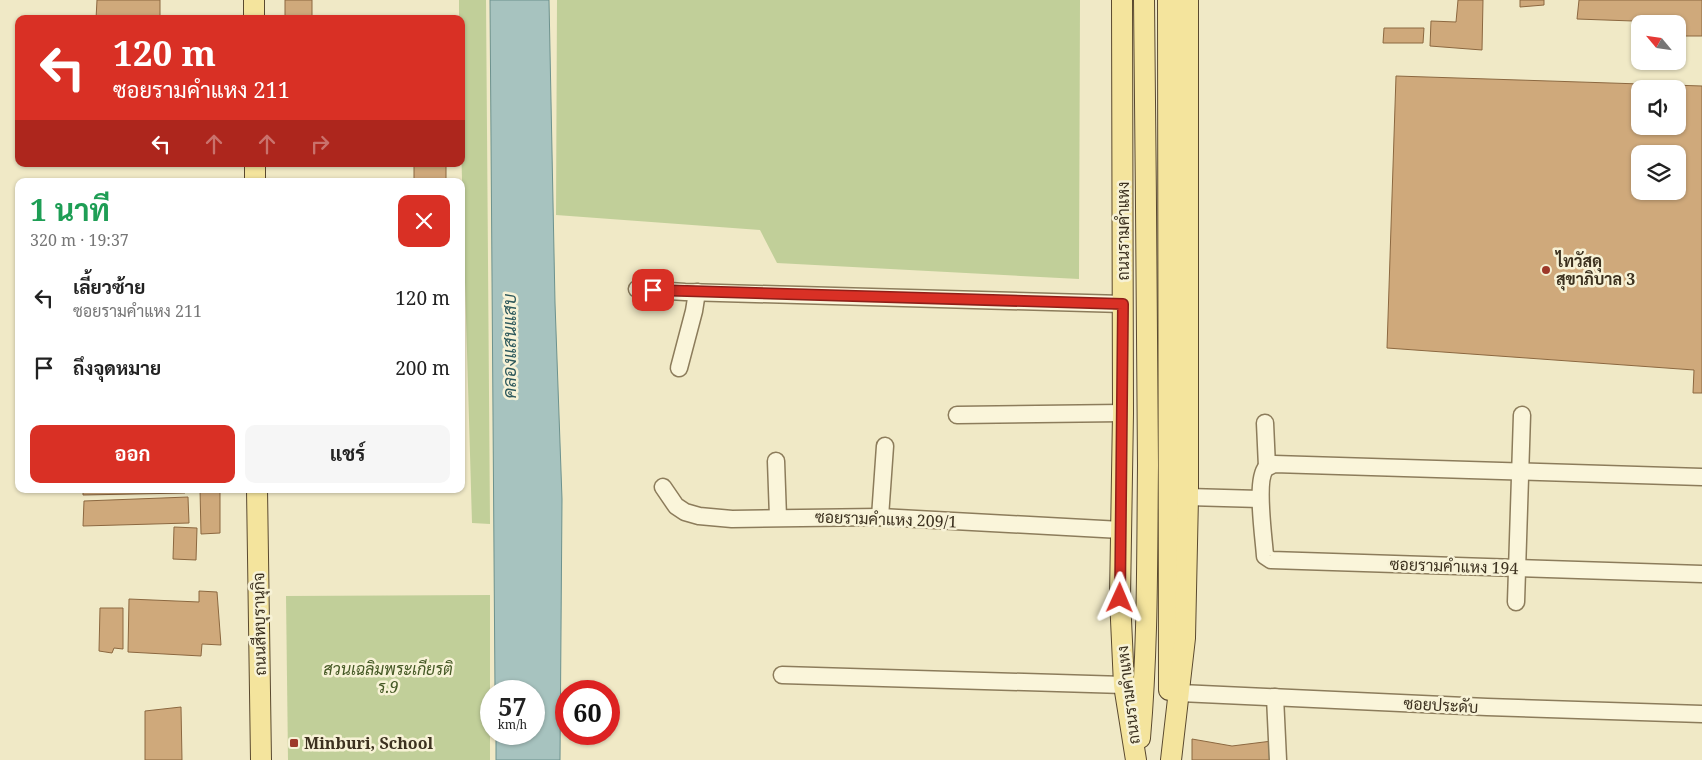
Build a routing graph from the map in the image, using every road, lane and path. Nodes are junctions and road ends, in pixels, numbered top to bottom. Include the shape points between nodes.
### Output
1 (254, 0) edge
2 (1122, 0) edge
3 (1144, 0) edge
4 (1168, 0) edge
5 (1188, 0) edge
6 (254, 15) edge
7 (637, 289) dead end
8 (696, 292) junction
9 (1123, 304) junction
10 (679, 368) dead end
11 (1122, 413) junction
12 (957, 415) dead end
13 (1522, 415) dead end
14 (1265, 423) dead end
15 (885, 446) dead end
16 (776, 461) dead end
17 (1267, 467) junction
18 (1520, 472) junction
19 (1702, 477) edge
20 (663, 487) dead end
21 (257, 493) edge
22 (1188, 497) junction
23 (1260, 499) junction
24 (778, 517) junction
25 (880, 517) junction
26 (1121, 530) junction
27 (1517, 568) junction
28 (1702, 574) edge
29 (1516, 602) dead end
30 (782, 675) dead end
31 (1124, 685) junction
32 (1180, 693) junction
33 (1275, 697) junction
34 (1702, 714) edge
35 (261, 760) edge
36 (1137, 760) edge
37 (1170, 760) edge
38 (1278, 760) edge

1 - 6 main road
2 - 9 main road, ถนนรามคำแหง
3 - 36 main road, ถนนรามคำแหง via 1147,622
4 - 37 main road
5 - 22 main road
7 - 8 street
8 - 9 street
8 - 10 street
9 - 11 main road, ถนนรามคำแหง
11 - 12 street
11 - 26 main road, ถนนรามคำแหง
13 - 18 street
14 - 17 street, ซอยรามคำแหง 194
15 - 25 street
16 - 24 street
17 - 18 street via 1274,464
17 - 23 street, ซอยรามคำแหง 194
18 - 19 street
18 - 27 street
20 - 24 street, ซอยรามคำแหง 209/1 via 676,506 699,516 732,519
21 - 35 main road, ถนนสีหบุรานุกิจ
22 - 23 street
22 - 32 main road via 1185,638
23 - 27 street, ซอยรามคำแหง 194 via 1266,556 1271,560
24 - 25 street, ซอยรามคำแหง 209/1
25 - 26 street, ซอยรามคำแหง 209/1
26 - 31 main road, ถนนรามคำแหง
27 - 28 street, ซอยรามคำแหง 194
27 - 29 street
30 - 31 street
31 - 36 main road, ถนนรามคำแหง
32 - 33 street, ซอยประดับ
32 - 37 main road
33 - 34 street, ซอยประดับ
33 - 38 street

